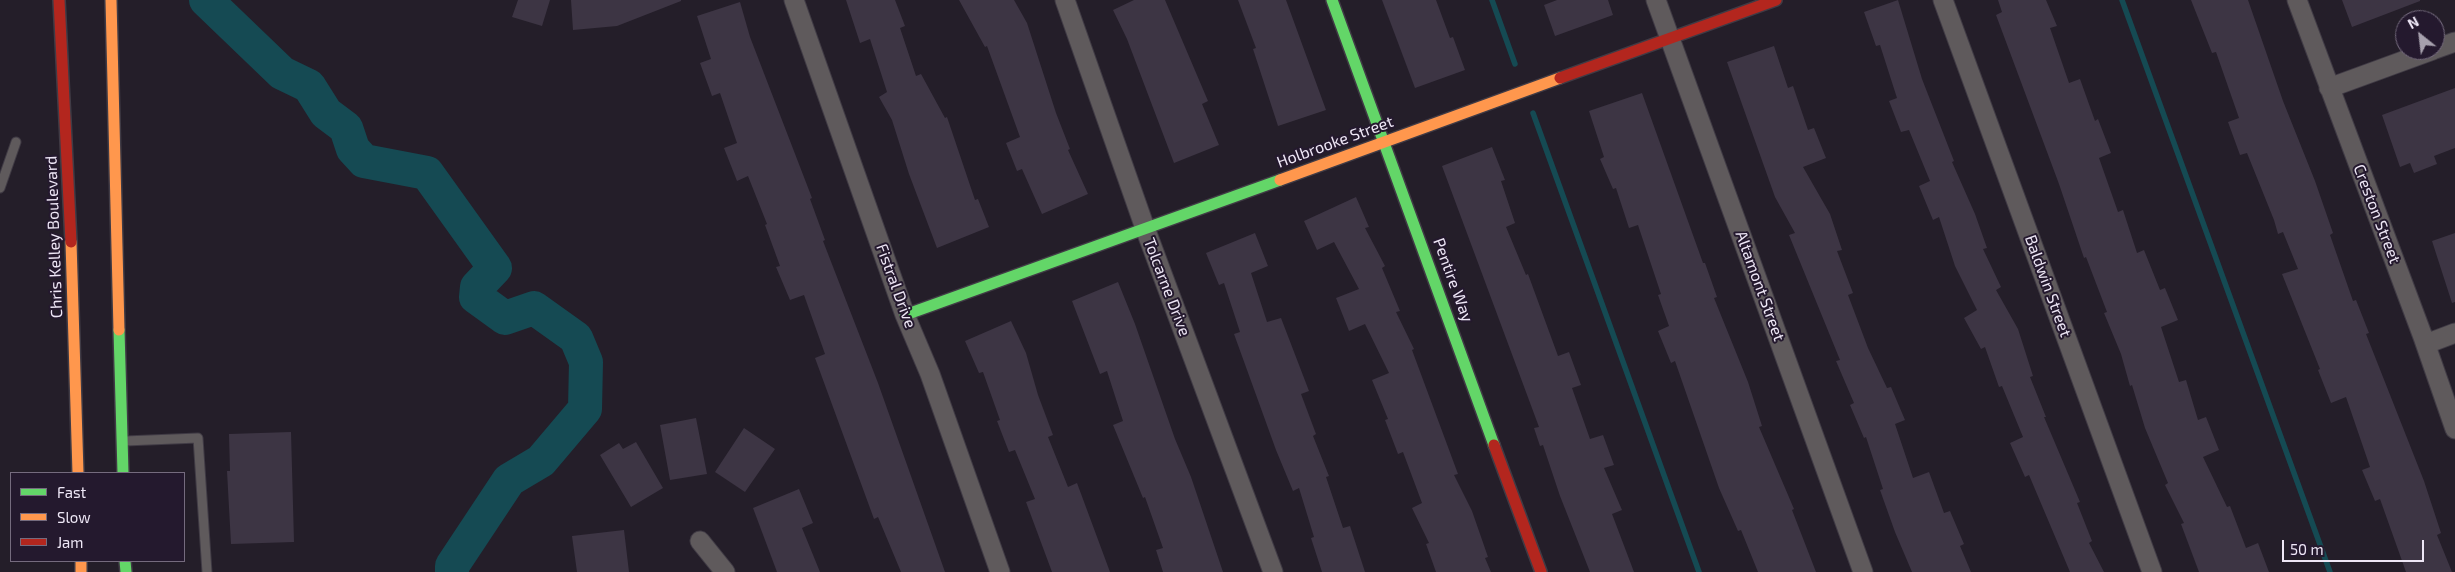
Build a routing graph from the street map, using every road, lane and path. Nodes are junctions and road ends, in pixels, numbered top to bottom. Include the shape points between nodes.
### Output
1 (59, 0) edge
2 (111, 0) edge
3 (794, 0) edge
4 (1065, 0) edge
5 (1332, 0) edge
6 (1656, 0) edge
7 (1776, 0) edge
8 (1943, 0) edge
9 (2297, 0) edge
10 (1669, 38) junction
11 (2407, 60) edge
12 (2330, 88) junction
13 (16, 142) dead end
14 (1384, 142) junction
15 (0, 188) edge
16 (1145, 228) junction
17 (905, 315) junction
18 (2455, 333) edge
19 (2426, 344) junction
20 (2455, 429) edge
21 (122, 441) junction
22 (78, 472) edge
23 (123, 472) edge
24 (700, 541) dead end
25 (207, 572) edge
26 (725, 572) edge
27 (1000, 572) edge
28 (1273, 572) edge
29 (1541, 572) edge
30 (1862, 572) edge
31 (2152, 572) edge

1 - 22 street, Chris Kelley Boulevard via 68,149
2 - 21 street
3 - 17 street, Fistral Drive
4 - 16 street, Tolcarne Drive
5 - 14 street, Pentire Way
6 - 10 street, Altamont Street
7 - 10 street, Holbrooke Street
8 - 31 street, Baldwin Street
9 - 12 street, Creston Street
10 - 14 street, Holbrooke Street
10 - 30 street, Altamont Street
11 - 12 street
12 - 19 street, Creston Street
13 - 15 lane
14 - 16 street, Holbrooke Street
14 - 29 street, Pentire Way
16 - 17 street, Holbrooke Street
16 - 28 street, Tolcarne Drive
17 - 27 street, Fistral Drive via 930,374
18 - 19 street
19 - 20 street, Creston Street
21 - 23 street
21 - 25 lane via 198,438
24 - 26 street

